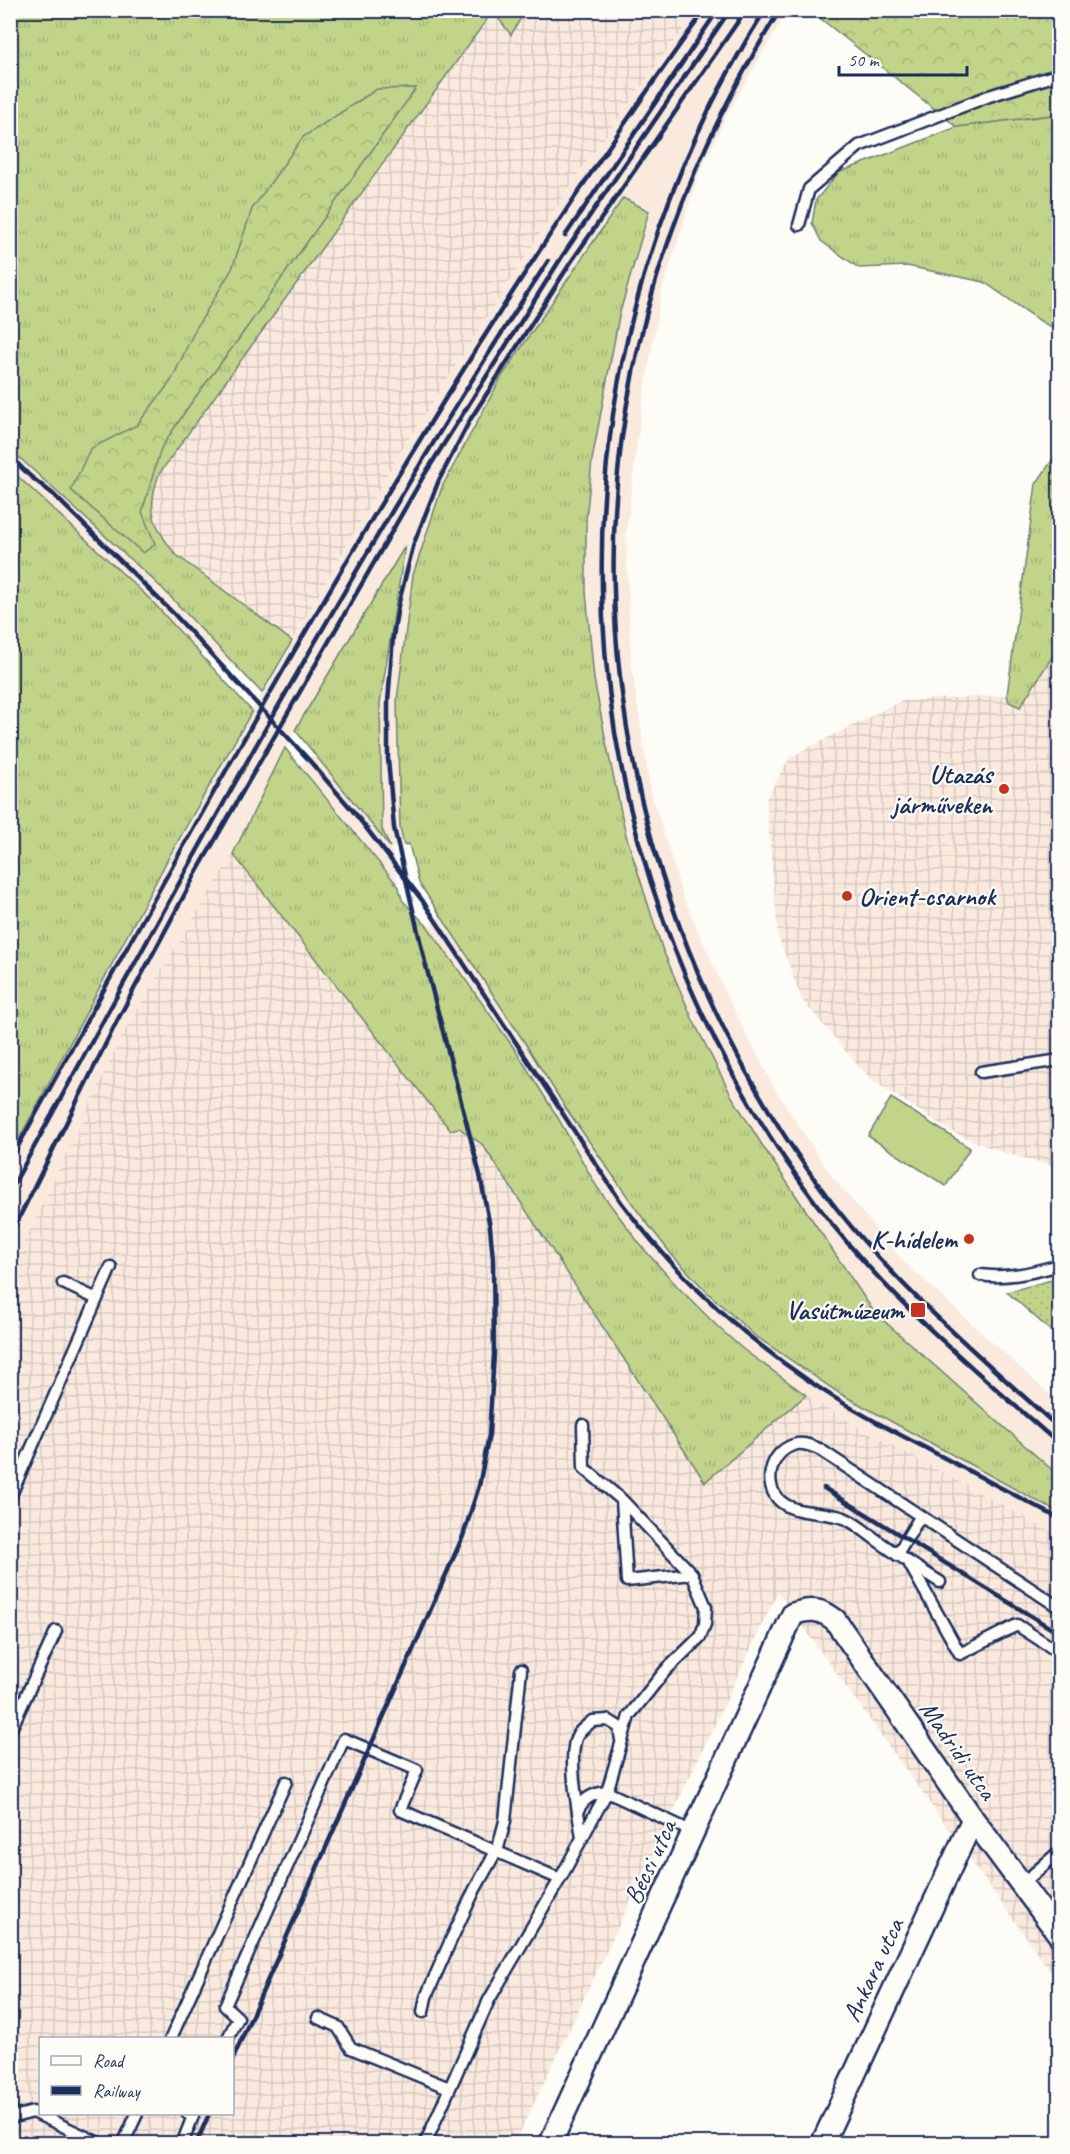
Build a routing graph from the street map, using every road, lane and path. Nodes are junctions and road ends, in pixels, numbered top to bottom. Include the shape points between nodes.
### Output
1 (1059, 74) edge
2 (799, 225) dead end
3 (1059, 1060) edge
4 (981, 1072) dead end
5 (1059, 1265) edge
6 (111, 1267) dead end
7 (980, 1275) dead end
8 (63, 1283) dead end
9 (97, 1299) junction
10 (583, 1425) dead end
11 (10, 1497) edge
12 (622, 1500) junction
13 (920, 1517) junction
14 (897, 1555) junction
15 (908, 1563) junction
16 (692, 1574) junction
17 (940, 1582) dead end
18 (1059, 1608) edge
19 (805, 1610) joint
20 (56, 1631) dead end
21 (1059, 1653) edge
22 (521, 1670) dead end
23 (10, 1731) edge
24 (621, 1743) junction
25 (286, 1782) dead end
26 (607, 1792) junction
27 (578, 1810) junction
28 (973, 1819) junction
29 (693, 1832) junction
30 (582, 1838) junction
31 (1059, 1851) edge
32 (496, 1853) junction
33 (560, 1879) junction
34 (1022, 1884) junction
35 (1059, 1936) edge
36 (423, 2012) dead end
37 (318, 2018) dead end
38 (171, 2037) edge
39 (228, 2037) edge
40 (449, 2088) junction
41 (39, 2115) edge
42 (39, 2115) edge
43 (137, 2115) edge
44 (192, 2115) edge
45 (10, 2118) edge
46 (101, 2144) edge
47 (123, 2144) edge
48 (182, 2144) edge
49 (425, 2144) edge
50 (550, 2144) edge
51 (822, 2144) edge

1 - 2 lane via 989,96 859,146 809,189
3 - 4 lane
5 - 7 lane via 1024,1275
6 - 9 lane
8 - 9 lane
9 - 11 lane
10 - 12 lane via 584,1468
12 - 16 lane
12 - 16 lane via 627,1581
13 - 14 lane
13 - 14 lane via 812,1446 794,1445 773,1463 771,1487 783,1504 847,1519
13 - 18 lane
14 - 15 lane
15 - 17 lane
15 - 21 lane via 960,1654 1017,1625
16 - 24 lane via 706,1607 700,1637 665,1671 629,1716
19 - 28 street, Madridi utca via 824,1611 835,1620
19 - 29 street, Bécsi utca via 793,1614
20 - 23 lane
22 - 32 lane via 505,1821
24 - 26 lane
24 - 27 lane via 619,1727 608,1720 592,1721 578,1735 573,1755
25 - 38 lane
26 - 27 lane via 596,1792
26 - 29 lane
26 - 30 lane
27 - 30 lane
28 - 34 street, Madridi utca
28 - 51 street, Ankara utca
29 - 50 street, Bécsi utca
30 - 33 lane
31 - 34 lane
32 - 33 lane
32 - 36 lane via 450,1942
32 - 39 lane via 400,1810 417,1770 344,1738 225,2006 238,2018
33 - 40 lane via 489,2000
34 - 35 street, Madridi utca
37 - 40 lane via 338,2027 351,2048
40 - 49 lane
41 - 45 lane via 33,2112
42 - 46 lane
43 - 47 lane
44 - 48 lane

